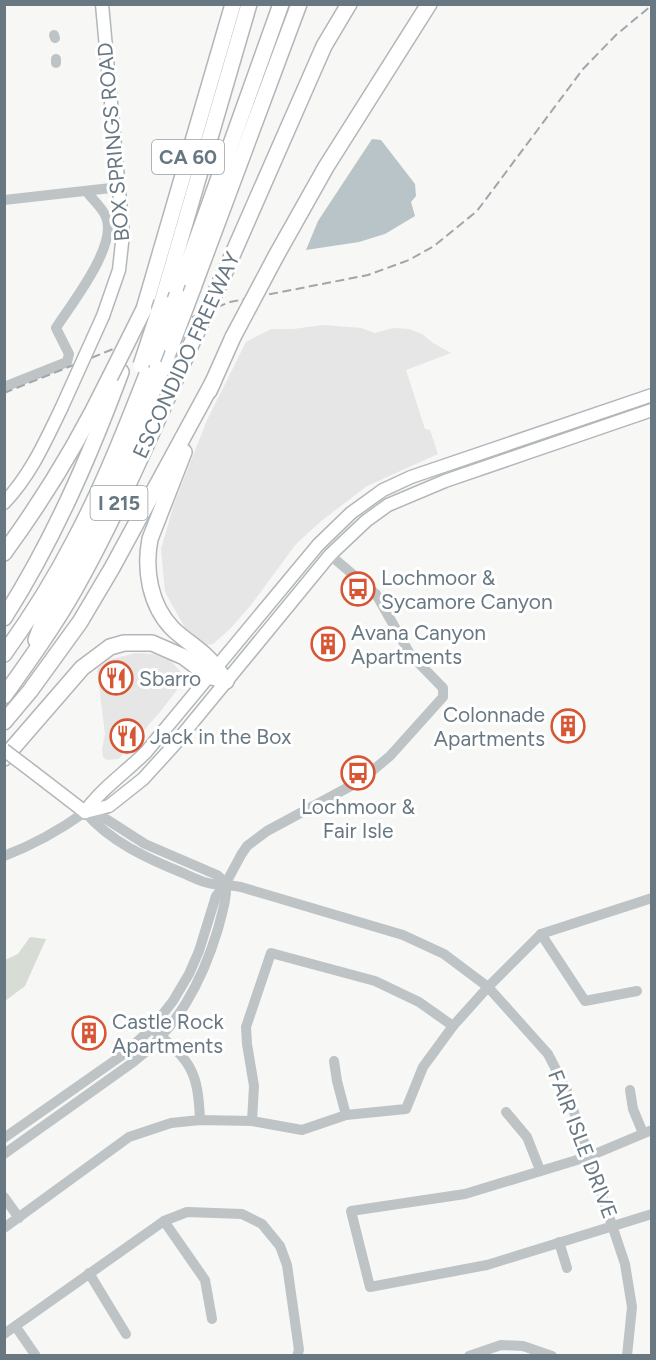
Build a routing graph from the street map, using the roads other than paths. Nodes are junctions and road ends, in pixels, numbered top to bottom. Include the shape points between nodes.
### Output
1 (102, 4) edge
2 (233, 4) edge
3 (249, 4) edge
4 (281, 4) edge
5 (299, 4) edge
6 (340, 4) edge
7 (349, 4) edge
8 (430, 4) edge
9 (324, 46) junction
10 (120, 187) junction
11 (86, 191) junction
12 (4, 200) edge
13 (147, 362) junction
14 (116, 375) junction
15 (213, 382) junction
16 (4, 387) edge
17 (651, 395) edge
18 (651, 410) edge
19 (4, 503) edge
20 (4, 553) edge
21 (330, 555) junction
22 (4, 618) edge
23 (4, 646) edge
24 (4, 654) edge
25 (30, 660) junction
26 (212, 671) junction
27 (226, 681) junction
28 (4, 696) edge
29 (4, 722) edge
30 (4, 750) edge
31 (4, 758) edge
32 (85, 813) junction
33 (4, 856) edge
34 (226, 883) junction
35 (651, 898) edge
36 (541, 934) junction
37 (488, 987) junction
38 (637, 991) dead end
39 (453, 1026) junction
40 (152, 1028) junction
41 (161, 1036) junction
42 (334, 1061) dead end
43 (630, 1090) dead end
44 (506, 1112) dead end
45 (346, 1114) junction
46 (200, 1120) junction
47 (252, 1121) junction
48 (647, 1132) edge
49 (4, 1138) edge
50 (4, 1154) edge
51 (590, 1156) junction
52 (540, 1170) junction
53 (4, 1197) edge
54 (651, 1214) edge
55 (19, 1218) junction
56 (164, 1221) junction
57 (614, 1226) junction
58 (4, 1228) edge
59 (559, 1242) junction
60 (567, 1268) dead end
61 (90, 1274) junction
62 (212, 1319) dead end
63 (16, 1327) junction
64 (4, 1334) edge
65 (126, 1334) dead end
66 (36, 1356) edge
67 (297, 1356) edge
68 (469, 1356) edge
69 (552, 1356) edge
70 (627, 1356) edge

1 - 10 main road, BOX SPRINGS ROAD
2 - 14 highway, CA 60, bridge via 144,309
3 - 13 highway, ESCONDIDO FREEWAY / I 215, bridge
4 - 13 highway, bridge via 177,295
5 - 25 highway, bridge via 117,478 42,624
6 - 9 highway
7 - 9 highway, ESCONDIDO FREEWAY / I 215
8 - 15 highway, bridge via 326,167 233,337
9 - 25 highway, ESCONDIDO FREEWAY / I 215, bridge via 106,530 75,590
10 - 11 street
10 - 19 main road, BOX SPRINGS ROAD, bridge via 122,249 104,316 34,466
11 - 12 street
11 - 16 street via 107,218 106,241 101,258 56,328 69,354 67,362
13 - 23 highway, ESCONDIDO FREEWAY / I 215 via 86,501 55,562
13 - 24 highway via 124,433 75,540
14 - 20 highway via 55,479
14 - 22 highway via 96,440 71,495
15 - 26 highway via 154,527 147,569 165,618 210,660
15 - 29 highway via 80,622
17 - 26 main road via 383,490 351,513 318,545
18 - 21 main road via 420,490 388,505
21 - 27 main road
21 - 34 street via 376,594 410,654 443,688 444,697 390,756 360,781 247,846
25 - 28 highway, ESCONDIDO FREEWAY / I 215
26 - 27 highway
26 - 31 highway via 152,643 110,647 82,668
26 - 32 main road via 146,752 96,797
27 - 32 main road via 142,779 109,806
30 - 32 main road, FAIR ISLE DRIVE, bridge
32 - 33 street
32 - 34 street, FAIR ISLE DRIVE via 113,838 164,866 212,884
34 - 37 street, FAIR ISLE DRIVE via 403,935 444,954
34 - 40 street via 216,896 189,974
34 - 41 street via 227,897 208,959 188,1002
35 - 36 street
36 - 37 street
36 - 38 street via 585,1001
37 - 39 street
37 - 51 street, FAIR ISLE DRIVE via 548,1054 567,1091
39 - 45 street via 423,1067 406,1109
39 - 47 street via 419,1002 375,981 271,953 246,1027 254,1086
40 - 41 street
40 - 49 street via 124,1054
41 - 46 street via 192,1070 199,1092
41 - 50 street via 127,1067
42 - 45 street
43 - 48 street via 633,1109
44 - 52 street via 527,1137
45 - 47 street via 302,1130
46 - 47 street
46 - 55 street via 171,1123 129,1137
48 - 51 street
51 - 52 street
51 - 57 street, FAIR ISLE DRIVE
52 - 59 street via 465,1194 351,1211 370,1287 487,1265
53 - 55 street
54 - 57 street
55 - 58 street
56 - 61 street
56 - 62 street via 205,1280
56 - 67 street via 186,1212 242,1214 262,1224 280,1246 288,1266
57 - 59 street
57 - 70 street, FAIR ISLE DRIVE via 630,1285 632,1323
59 - 60 street
61 - 63 street
61 - 65 street
63 - 64 street
63 - 66 street
68 - 69 street via 501,1345 523,1346

